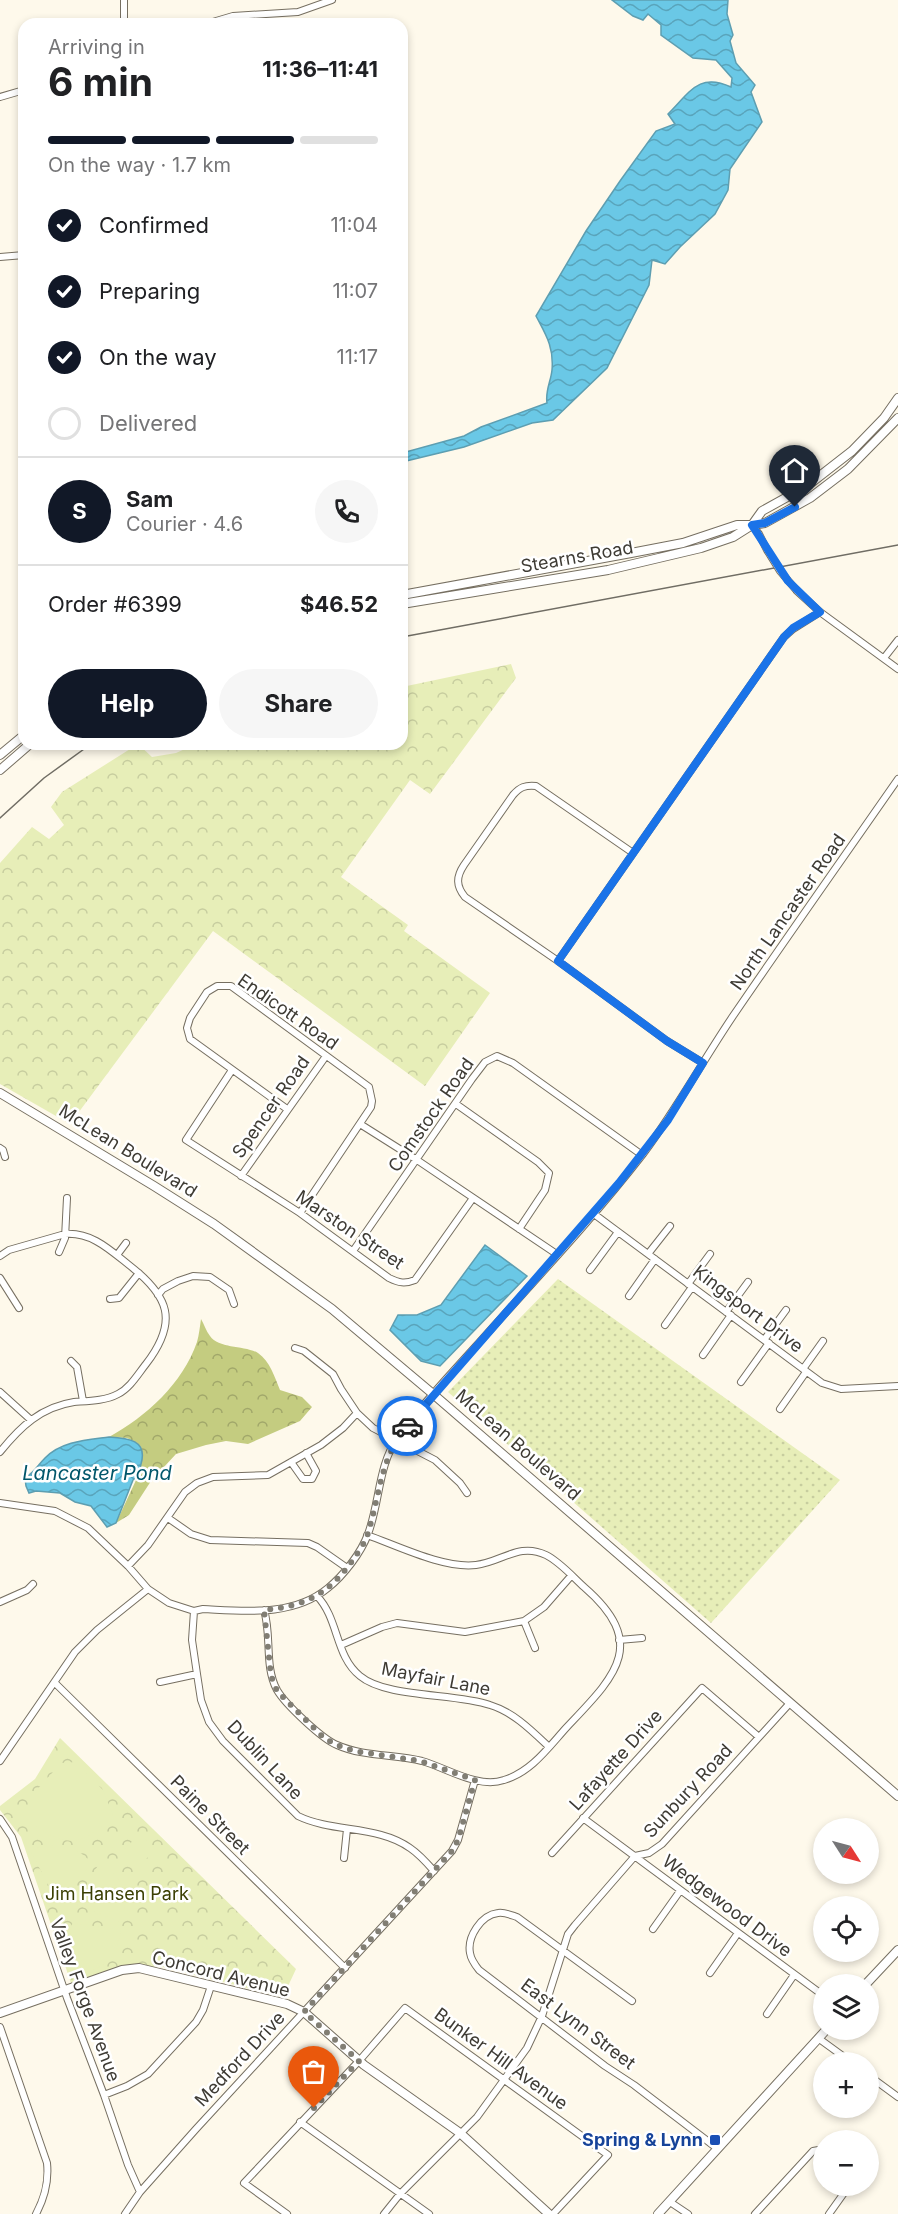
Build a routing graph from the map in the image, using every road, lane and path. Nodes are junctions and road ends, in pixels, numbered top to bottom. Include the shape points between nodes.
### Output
1 (124, 0) edge
2 (332, 0) edge
3 (316, 2) edge
4 (124, 18) edge
5 (226, 18) edge
6 (18, 92) edge
7 (0, 97) edge
8 (18, 256) edge
9 (0, 257) edge
10 (898, 398) edge
11 (898, 418) edge
12 (752, 525) junction
13 (408, 593) edge
14 (408, 603) edge
15 (820, 612) junction
16 (898, 640) edge
17 (884, 658) junction
18 (898, 669) edge
19 (18, 740) edge
20 (23, 750) edge
21 (0, 755) edge
22 (0, 770) edge
23 (898, 779) edge
24 (633, 853) junction
25 (558, 961) junction
26 (326, 1056) junction
27 (703, 1063) junction
28 (232, 1070) junction
29 (0, 1093) edge
30 (456, 1104) junction
31 (287, 1109) junction
32 (360, 1124) junction
33 (0, 1148) edge
34 (642, 1155) junction
35 (5, 1157) dead end
36 (417, 1160) junction
37 (241, 1176) junction
38 (67, 1198) dead end
39 (473, 1198) junction
40 (300, 1213) junction
41 (594, 1214) junction
42 (670, 1226) dead end
43 (519, 1229) junction
44 (618, 1232) junction
45 (65, 1234) junction
46 (126, 1243) dead end
47 (353, 1251) junction
48 (59, 1252) dead end
49 (648, 1254) junction
50 (710, 1254) dead end
51 (117, 1255) junction
52 (558, 1255) junction
53 (0, 1256) edge
54 (656, 1259) junction
55 (590, 1270) dead end
56 (139, 1273) junction
57 (0, 1278) edge
58 (748, 1282) dead end
59 (690, 1285) junction
60 (158, 1295) junction
61 (629, 1296) dead end
62 (110, 1299) dead end
63 (234, 1304) dead end
64 (20, 1308) dead end
65 (786, 1310) dead end
66 (728, 1314) junction
67 (665, 1326) dead end
68 (824, 1341) dead end
69 (766, 1342) junction
70 (295, 1348) dead end
71 (703, 1355) dead end
72 (71, 1361) dead end
73 (805, 1370) junction
74 (741, 1382) dead end
75 (898, 1386) edge
76 (0, 1392) edge
77 (434, 1394) junction
78 (83, 1401) junction
79 (780, 1409) dead end
80 (357, 1413) junction
81 (31, 1420) junction
82 (396, 1440) junction
83 (0, 1452) edge
84 (306, 1453) junction
85 (291, 1462) junction
86 (467, 1493) dead end
87 (0, 1503) edge
88 (168, 1518) junction
89 (367, 1536) junction
90 (128, 1566) junction
91 (347, 1568) junction
92 (572, 1576) junction
93 (33, 1584) dead end
94 (148, 1590) junction
95 (317, 1596) junction
96 (0, 1602) edge
97 (264, 1610) junction
98 (194, 1611) junction
99 (524, 1621) junction
100 (642, 1638) dead end
101 (619, 1640) junction
102 (341, 1645) junction
103 (535, 1648) dead end
104 (196, 1674) junction
105 (160, 1682) dead end
106 (55, 1683) junction
107 (790, 1703) junction
108 (759, 1737) junction
109 (549, 1747) junction
110 (0, 1761) edge
111 (475, 1780) junction
112 (898, 1796) edge
113 (583, 1818) junction
114 (0, 1819) edge
115 (347, 1829) junction
116 (552, 1853) dead end
117 (635, 1856) junction
118 (344, 1858) dead end
119 (434, 1871) junction
120 (680, 1891) junction
121 (652, 1929) dead end
122 (738, 1933) junction
123 (562, 1950) junction
124 (898, 1950) edge
125 (345, 1968) junction
126 (710, 1973) dead end
127 (875, 1974) edge
128 (794, 1975) junction
129 (211, 1986) junction
130 (813, 1988) edge
131 (64, 1990) junction
132 (632, 2001) dead end
133 (304, 2012) junction
134 (0, 2013) edge
135 (767, 2014) dead end
136 (542, 2016) junction
137 (0, 2027) edge
138 (816, 2040) edge
139 (821, 2040) edge
140 (837, 2052) edge
141 (359, 2061) junction
142 (504, 2079) junction
143 (879, 2083) edge
144 (104, 2095) junction
145 (898, 2097) edge
146 (300, 2122) junction
147 (460, 2133) junction
148 (718, 2149) junction
149 (813, 2151) edge
150 (140, 2192) junction
151 (400, 2194) junction
152 (842, 2196) edge
153 (670, 2202) junction
154 (36, 2214) edge
155 (125, 2214) edge
156 (287, 2214) edge
157 (384, 2214) edge
158 (429, 2214) edge
159 (551, 2214) edge
160 (658, 2214) edge
161 (688, 2214) edge
162 (755, 2214) edge
163 (829, 2214) edge

1 - 4 street
2 - 3 street
3 - 5 street via 298,12
6 - 7 street
8 - 9 street
10 - 12 main road, Stearns Road via 852,451 807,486 762,511
11 - 12 main road, Stearns Road via 848,469 810,498 765,523
12 - 13 main road, Stearns Road via 737,525 684,543
12 - 14 main road, Stearns Road via 701,548 608,570
12 - 15 street, bridge via 780,571
15 - 17 street
15 - 24 street via 784,637
16 - 17 street
17 - 18 street
19 - 21 main road
20 - 22 main road
23 - 27 street, North Lancaster Road
24 - 25 street
24 - 25 street via 536,786 525,786 513,795 459,872 457,881 465,897
25 - 27 street
26 - 28 street, Endicott Road via 231,986 217,986 207,992 187,1028 190,1039
26 - 31 street, Spencer Road
26 - 32 street, Endicott Road via 369,1087 371,1107
27 - 34 street, North Lancaster Road
28 - 31 street, Endicott Road
28 - 37 street, Marston Street via 186,1140
29 - 77 main road, McLean Boulevard via 214,1224 332,1309
30 - 34 street, Comstock Road via 485,1062 497,1056 513,1063
30 - 36 street, Comstock Road
30 - 43 street via 549,1173 545,1190
31 - 37 street, Spencer Road
32 - 36 street
32 - 40 street, Endicott Road
33 - 35 street
34 - 41 street, North Lancaster Road
36 - 39 street
36 - 47 street, Comstock Road
37 - 40 street, Marston Street
38 - 45 street
39 - 43 street
39 - 47 street, Marston Street via 415,1280 397,1282
40 - 47 street, Marston Street
41 - 44 street, Kingsport Drive
41 - 52 street, North Lancaster Road
42 - 49 street
43 - 52 street
44 - 49 street, Kingsport Drive
44 - 55 street
45 - 48 street
45 - 51 street via 91,1238
45 - 53 street
46 - 51 street
49 - 54 street, Kingsport Drive
50 - 59 street
51 - 56 street
52 - 77 street, North Lancaster Road
54 - 59 street, Kingsport Drive
54 - 61 street
56 - 60 street
56 - 62 street via 119,1298
57 - 64 street
58 - 66 street
59 - 66 street, Kingsport Drive
59 - 67 street
60 - 63 street via 193,1276 210,1278 229,1290
60 - 78 street via 164,1307 164,1330 159,1345 119,1394
65 - 69 street
66 - 69 street, Kingsport Drive
66 - 71 street
68 - 73 street
69 - 73 street, Kingsport Drive
69 - 74 street
70 - 80 street via 333,1374
72 - 78 street via 77,1367
73 - 75 street, Kingsport Drive via 822,1383 842,1389
73 - 79 street
76 - 81 street
77 - 82 street, North Lancaster Road
77 - 107 main road, McLean Boulevard
78 - 81 street via 50,1408
80 - 82 street via 373,1428
80 - 84 street via 343,1428
81 - 83 street
82 - 86 street via 435,1460
82 - 89 street, North Lancaster Road via 387,1457
84 - 85 street
84 - 85 street via 316,1471 310,1480 303,1479
85 - 88 street via 268,1475 213,1477 198,1483 185,1492
87 - 90 street via 54,1511 88,1528
88 - 90 street
88 - 91 street via 210,1540 308,1543
89 - 91 street, North Lancaster Road
89 - 92 street via 444,1562 466,1565 477,1565 513,1551 535,1551
90 - 94 street
91 - 95 street, North Lancaster Road
92 - 99 street via 544,1607
92 - 101 street via 605,1606
93 - 96 street
94 - 98 street via 169,1603
94 - 106 street via 75,1652
95 - 97 street, North Lancaster Road via 287,1608
95 - 102 street, Mayfair Lane via 329,1611
97 - 98 street, North Lancaster Road
97 - 111 street via 271,1676 277,1691 324,1738 354,1751 420,1761
98 - 104 street, Dublin Lane
99 - 102 street via 465,1632 397,1623
99 - 103 street
100 - 101 street
101 - 109 street via 610,1680
102 - 109 street, Mayfair Lane via 349,1664 363,1679 381,1687 496,1707
104 - 105 street
104 - 115 street, Dublin Lane via 209,1722 279,1799 313,1823
106 - 110 street
106 - 125 street, Paine Street
107 - 108 street, Sunbury Road
107 - 112 main road, McLean Boulevard
108 - 113 street, Lafayette Drive via 703,1688
108 - 117 street, Sunbury Road via 662,1844
109 - 111 street via 528,1769 513,1777 490,1783
111 - 119 street, Medford Drive via 458,1840
113 - 116 street, Lafayette Drive
113 - 117 street, Wedgewood Drive
114 - 131 street, Valley Forge Avenue via 12,1837
115 - 118 street
115 - 119 street, Dublin Lane via 394,1839 411,1848
117 - 120 street, Wedgewood Drive
117 - 123 street, Sunbury Road via 568,1934
119 - 125 street, Medford Drive
120 - 121 street
120 - 122 street, Wedgewood Drive
122 - 126 street
122 - 128 street, Wedgewood Drive
123 - 132 street
123 - 136 street, Sunbury Road
123 - 136 street, East Lynn Street via 517,1917 501,1913 489,1916 470,1942 473,1962 479,1970
124 - 127 main road
125 - 133 street, Medford Drive
128 - 130 street, Wedgewood Drive
128 - 135 street
129 - 131 street, Concord Avenue via 139,1968
129 - 133 street, Concord Avenue via 287,2004
129 - 144 street via 196,2022 148,2074
131 - 134 street, Concord Avenue
131 - 144 street, Valley Forge Avenue
133 - 141 street, Concord Avenue
133 - 150 street, Medford Drive
136 - 142 street, Sunbury Road via 534,2038
136 - 148 street, East Lynn Street
137 - 154 street via 47,2163 48,2179
138 - 148 main road
139 - 140 street
141 - 142 street, Bunker Hill Avenue via 406,2008
141 - 146 street
141 - 147 street, Concord Avenue
142 - 147 street, Sunbury Road via 477,2117
142 - 159 street, Bunker Hill Avenue via 608,2155
143 - 145 street
144 - 150 street, Valley Forge Avenue
146 - 151 street
146 - 156 street via 244,2183
147 - 151 street, Sunbury Road
147 - 159 street, Concord Avenue
148 - 153 main road
149 - 162 street
150 - 155 street, Medford Drive
151 - 157 street, Sunbury Road
151 - 158 street
152 - 163 street
153 - 160 main road
153 - 161 street

